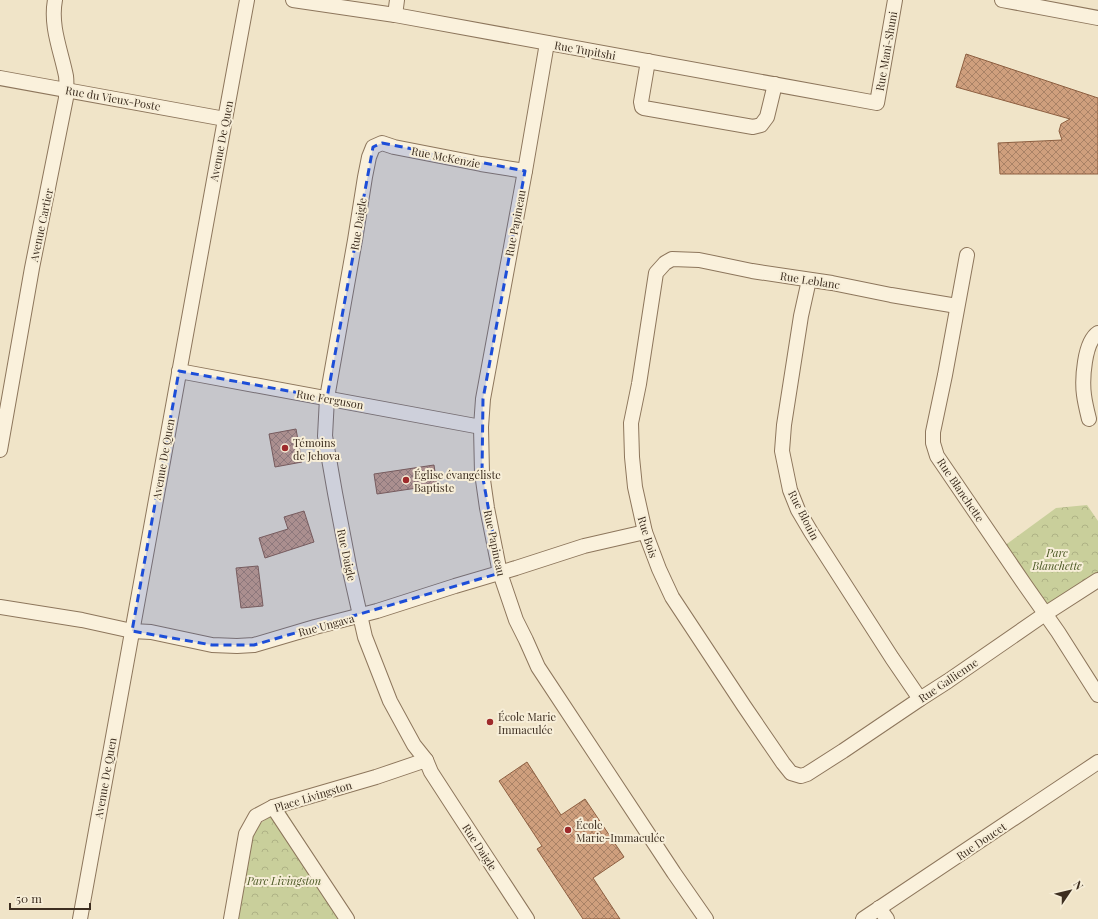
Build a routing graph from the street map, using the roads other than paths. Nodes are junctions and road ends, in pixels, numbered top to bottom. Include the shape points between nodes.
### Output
1 (54, 0) edge
2 (247, 0) edge
3 (293, 0) edge
4 (397, 0) edge
5 (895, 0) edge
6 (1009, 1) edge
7 (395, 15) junction
8 (1098, 18) edge
9 (547, 43) junction
10 (648, 61) junction
11 (0, 78) edge
12 (775, 84) junction
13 (66, 90) junction
14 (877, 103) joint
15 (225, 119) junction
16 (372, 151) joint
17 (525, 171) junction
18 (967, 255) dead end
19 (665, 263) joint
20 (809, 280) junction
21 (957, 306) junction
22 (1098, 333) edge
23 (179, 372) junction
24 (327, 398) junction
25 (1089, 419) dead end
26 (481, 427) junction
27 (0, 450) edge
28 (645, 532) junction
29 (500, 573) junction
30 (1098, 580) edge
31 (0, 607) edge
32 (1045, 614) junction
33 (361, 615) junction
34 (132, 631) junction
35 (1098, 695) edge
36 (920, 699) junction
37 (426, 760) junction
38 (1098, 762) edge
39 (796, 774) joint
40 (273, 808) junction
41 (883, 914) edge
42 (80, 919) edge
43 (231, 919) edge
44 (347, 919) edge
45 (527, 919) edge
46 (706, 919) edge
47 (863, 919) edge

1 - 13 street, Avenue Cartier via 53,11 66,77
2 - 15 street, Avenue De Quen
3 - 7 street, Rue Tupitshi
4 - 7 street
5 - 14 street, Rue Mani-Shuni
6 - 8 street
7 - 9 street, Rue Tupitshi
9 - 10 street, Rue Tupitshi
9 - 17 street, Rue Papineau
10 - 12 street, Rue Tupitshi
10 - 12 street via 641,102 644,108 753,127 761,125 767,117
11 - 13 street, Rue du Vieux-Poste
12 - 14 street, Rue Tupitshi
13 - 15 street, Rue du Vieux-Poste
13 - 27 street, Avenue Cartier
15 - 23 street, Avenue De Quen
16 - 17 street, Rue McKenzie via 373,147 382,143 473,163
16 - 24 street, Rue Daigle via 365,177
17 - 26 street, Rue Papineau via 483,399
18 - 21 street, Rue Blanchette
19 - 20 street, Rue Leblanc via 672,259 699,260
19 - 28 street, Rue Bois via 656,273 631,423 634,479
20 - 21 street, Rue Leblanc
20 - 36 street, Rue Blouin via 784,425 782,451 790,490 811,532
21 - 32 street, Rue Blanchette via 933,443 937,456
22 - 25 street via 1091,341 1085,363 1083,383
23 - 24 street, Rue Ferguson
23 - 34 street, Avenue De Quen
24 - 26 street, Rue Ferguson
24 - 33 street, Rue Daigle via 325,436 350,571
26 - 29 street, Rue Papineau via 482,474
28 - 29 street, Rue Ungava via 584,546
28 - 39 street, Rue Bois via 672,597 783,763 791,773
29 - 33 street, Rue Ungava
29 - 46 street, Rue Papineau via 516,620 538,667
30 - 32 street, Rue Gallienne
31 - 34 street, Rue Ungava
32 - 35 street, Rue Blanchette
32 - 36 street, Rue Gallienne
33 - 34 street, Rue Ungava via 254,645 212,645 151,632
33 - 37 street, Rue Daigle via 365,637 390,701 414,745
34 - 42 street, Avenue De Quen
36 - 39 street, Rue Gallienne via 807,774
37 - 40 street, Place Livingston
37 - 45 street, Rue Daigle via 431,772
38 - 41 street, Rue Doucet
40 - 43 street, Place Livingston via 256,816 246,834
40 - 44 street
41 - 47 street, Rue Doucet

